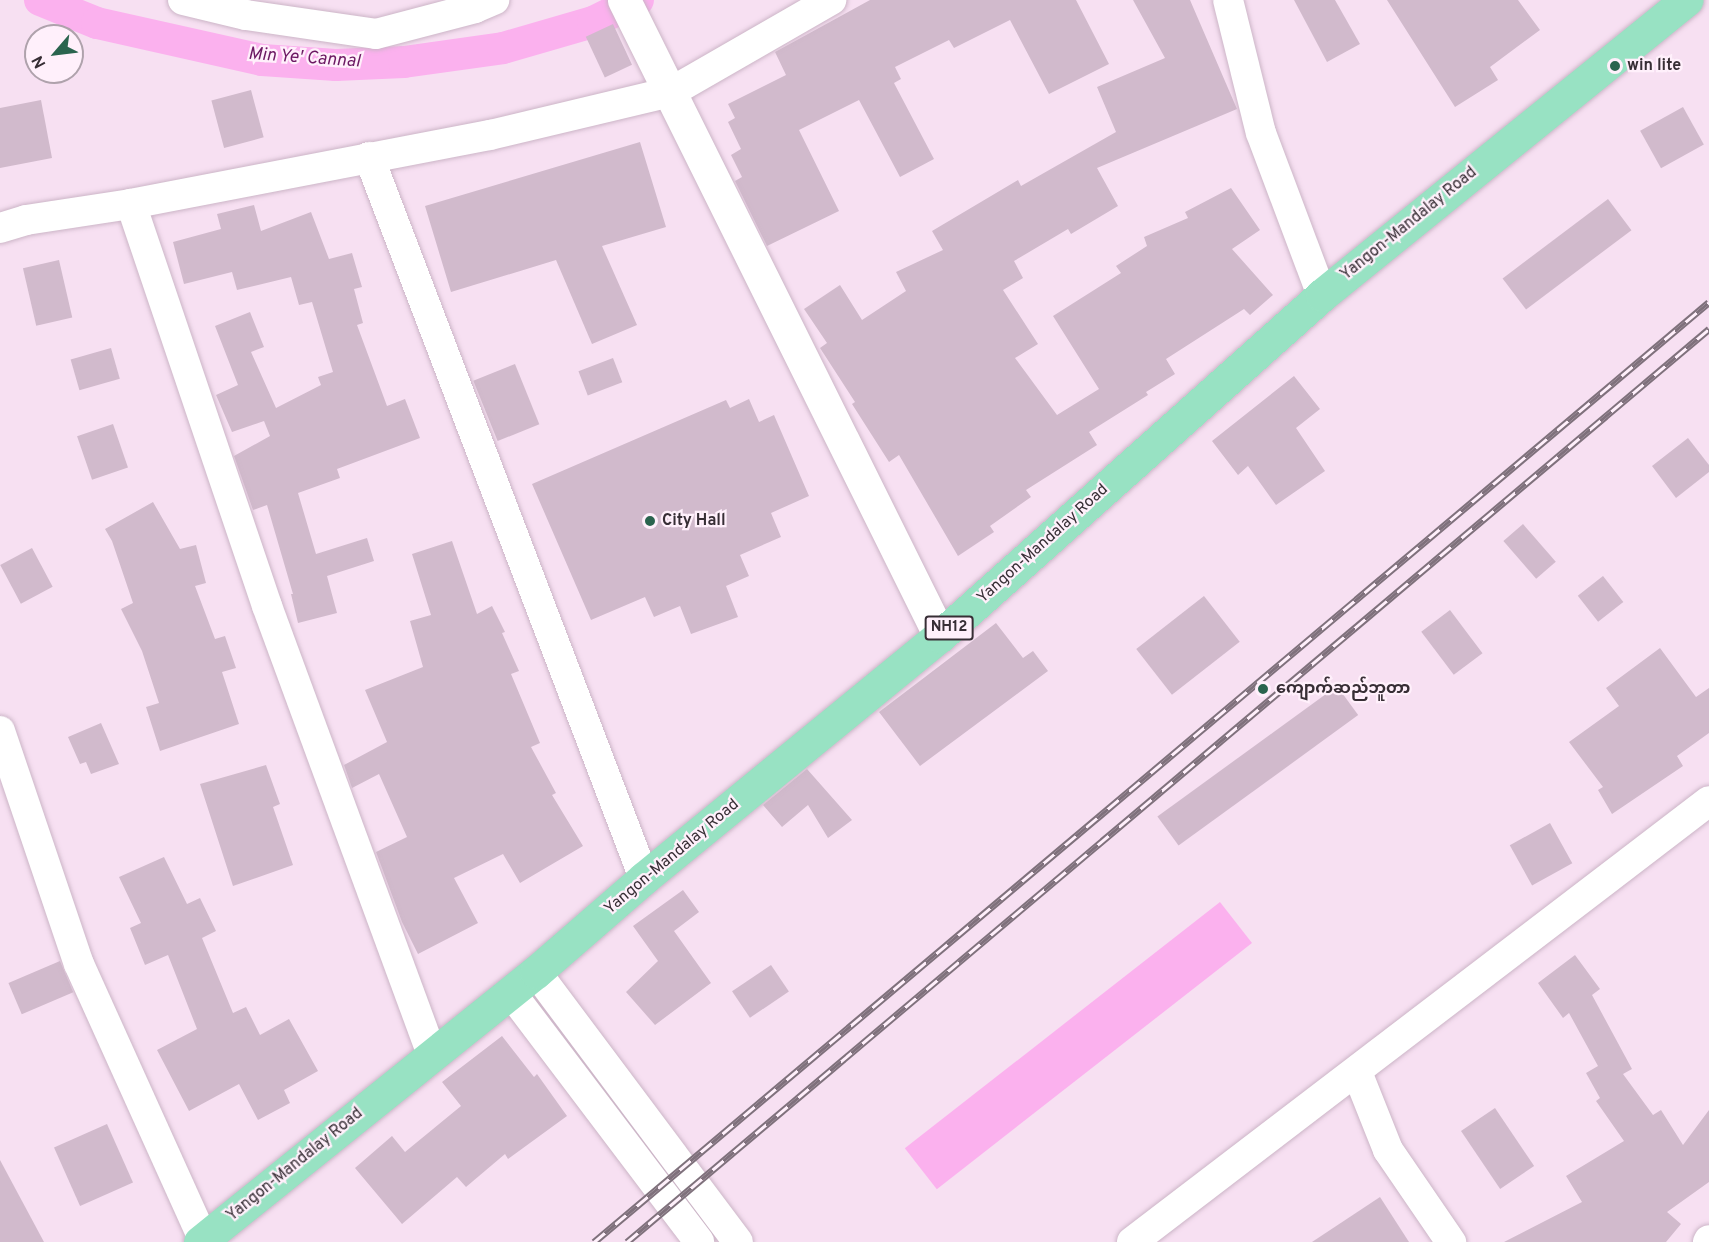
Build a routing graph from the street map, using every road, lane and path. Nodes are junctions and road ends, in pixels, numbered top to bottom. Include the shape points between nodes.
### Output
1 (183, 0) edge
2 (494, 0) edge
3 (624, 0) edge
4 (831, 0) edge
5 (1228, 0) edge
6 (1686, 0) edge
7 (671, 92) junction
8 (369, 157) junction
9 (131, 204) junction
10 (0, 228) edge
11 (1322, 295) junction
12 (940, 636) junction
13 (0, 731) edge
14 (1709, 801) edge
15 (644, 878) junction
16 (536, 972) junction
17 (511, 993) junction
18 (432, 1054) junction
19 (1357, 1072) junction
20 (201, 1240) edge
21 (699, 1242) edge
22 (738, 1242) edge
23 (1132, 1242) edge
24 (1451, 1242) edge

1 - 2 street via 246,15 376,34
3 - 7 street
4 - 7 street
5 - 11 street via 1261,133
6 - 11 highway, Yangon-Mandalay Road / NH12
7 - 8 street via 490,135
7 - 12 street
8 - 9 street
8 - 15 street
9 - 10 street via 26,220
9 - 18 street via 267,606
11 - 12 highway, Yangon-Mandalay Road / NH12
12 - 15 highway, Yangon-Mandalay Road / NH12
13 - 20 street via 79,964
14 - 19 street
15 - 16 highway, Yangon-Mandalay Road / NH12
16 - 17 highway, Yangon-Mandalay Road / NH12
16 - 22 street
17 - 18 highway, Yangon-Mandalay Road / NH12
17 - 21 street
18 - 20 highway, Yangon-Mandalay Road / NH12
19 - 23 street
19 - 24 street via 1388,1150

